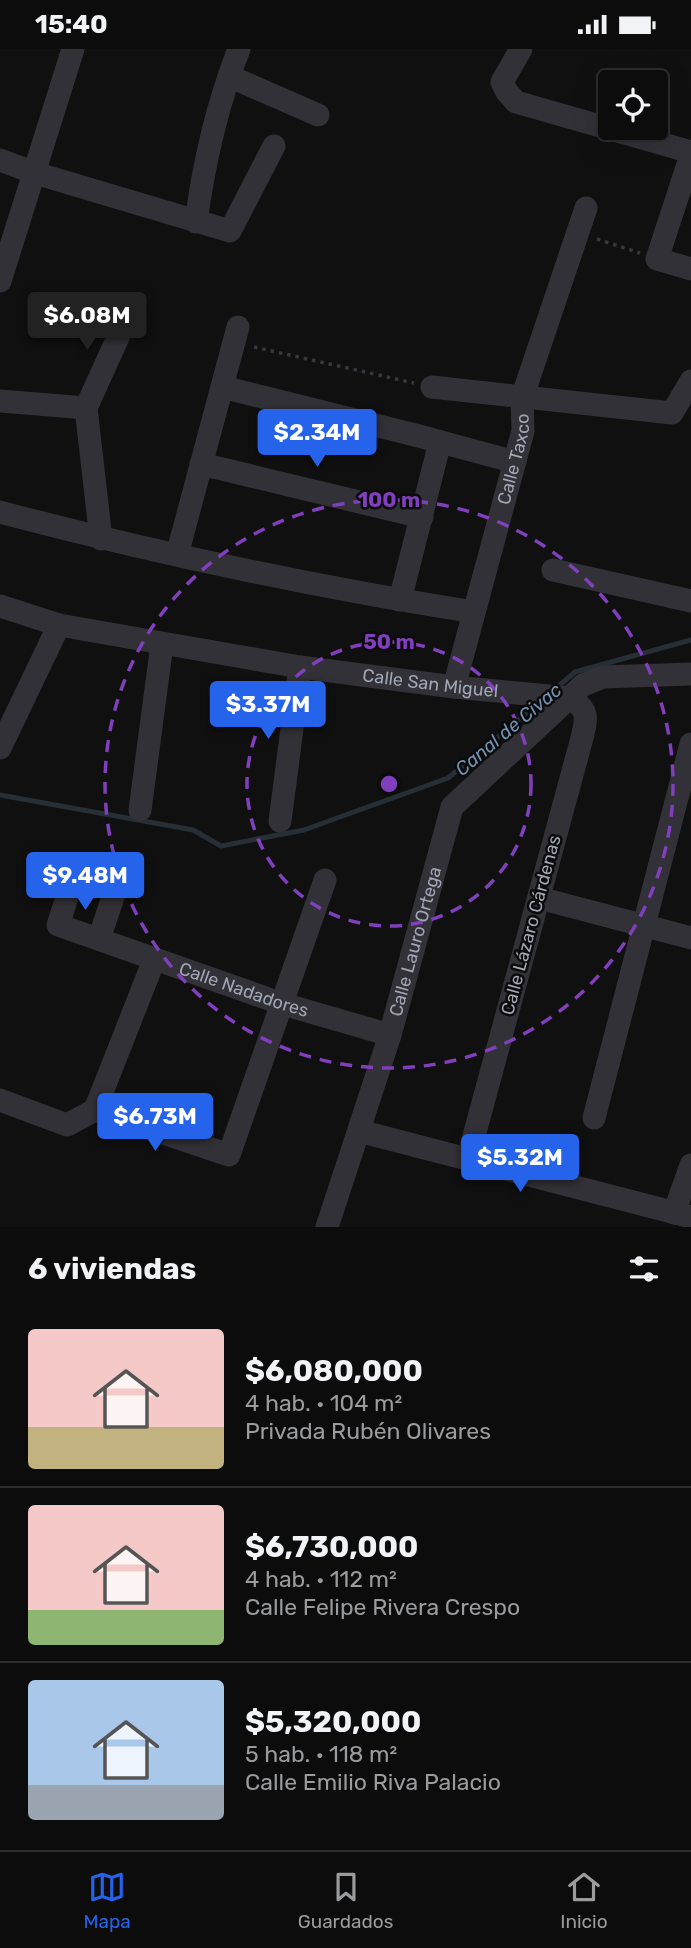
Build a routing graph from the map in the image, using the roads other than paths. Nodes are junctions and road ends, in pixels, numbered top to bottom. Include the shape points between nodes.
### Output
1 (73, 49) edge
2 (239, 49) edge
3 (521, 49) edge
4 (229, 76) junction
5 (318, 115) dead end
6 (274, 146) dead end
7 (691, 153) edge
8 (0, 160) edge
9 (36, 173) junction
10 (586, 208) dead end
11 (196, 222) junction
12 (691, 269) edge
13 (0, 281) edge
14 (129, 313) dead end
15 (236, 335) road end
16 (691, 381) edge
17 (222, 387) junction
18 (432, 387) road end
19 (522, 398) junction
20 (0, 401) edge
21 (86, 408) junction
22 (430, 439) junction
23 (514, 462) junction
24 (201, 464) junction
25 (0, 512) edge
26 (422, 517) junction
27 (102, 539) junction
28 (177, 555) junction
29 (553, 570) dead end
30 (400, 600) junction
31 (691, 601) edge
32 (0, 606) edge
33 (474, 612) junction
34 (59, 625) junction
35 (162, 644) junction
36 (300, 667) junction
37 (691, 674) edge
38 (454, 687) junction
39 (563, 697) junction
40 (691, 744) edge
41 (0, 748) edge
42 (140, 810) dead end
43 (280, 821) dead end
44 (78, 864) dead end
45 (119, 879) dead end
46 (325, 880) dead end
47 (539, 898) junction
48 (644, 926) junction
49 (691, 938) edge
50 (99, 939) junction
51 (155, 960) junction
52 (283, 1004) junction
53 (390, 1035) junction
54 (0, 1100) edge
55 (96, 1110) junction
56 (594, 1118) dead end
57 (359, 1131) junction
58 (468, 1158) junction
59 (691, 1165) edge
60 (683, 1215) edge
61 (327, 1227) edge

1 - 9 street
2 - 4 street
3 - 7 street via 502,82 516,102
4 - 5 street
4 - 11 street via 214,123
6 - 11 street via 230,231
7 - 12 street via 657,258
8 - 9 street
9 - 11 street
9 - 13 street
10 - 19 street, Calle Taxco
14 - 21 street
15 - 17 street
16 - 19 street via 672,413
17 - 22 street
17 - 24 street
18 - 19 street
19 - 23 street, Calle Taxco via 523,431
20 - 21 street
21 - 27 street
22 - 23 street
22 - 26 street
23 - 33 street, Calle Taxco
24 - 26 street
24 - 28 street
25 - 27 street
26 - 30 street
27 - 28 street
28 - 30 street
29 - 31 street
30 - 33 street
32 - 34 street, Calle San Miguel
33 - 38 street, Calle Taxco
34 - 35 street, Calle San Miguel
34 - 41 street
35 - 36 street, Calle San Miguel
35 - 42 street
36 - 38 street, Calle San Miguel
36 - 43 street
37 - 39 street via 603,677
38 - 39 street, Calle San Miguel
39 - 47 street, Calle Lázaro Cárdenas via 582,705 586,718
39 - 53 street, Calle Lauro Ortega via 452,807
40 - 48 street
44 - 50 street, Calle Nadadores via 58,925
45 - 50 street
46 - 52 street
47 - 48 street
47 - 58 street, Calle Lázaro Cárdenas
48 - 49 street
48 - 56 street
50 - 51 street, Calle Nadadores
51 - 52 street, Calle Nadadores
51 - 55 street
52 - 53 street, Calle Nadadores
52 - 55 street via 229,1155
53 - 57 street, Calle Lauro Ortega
54 - 55 street via 67,1125
57 - 58 street
57 - 61 street, Calle Lauro Ortega
58 - 60 street
59 - 60 street

